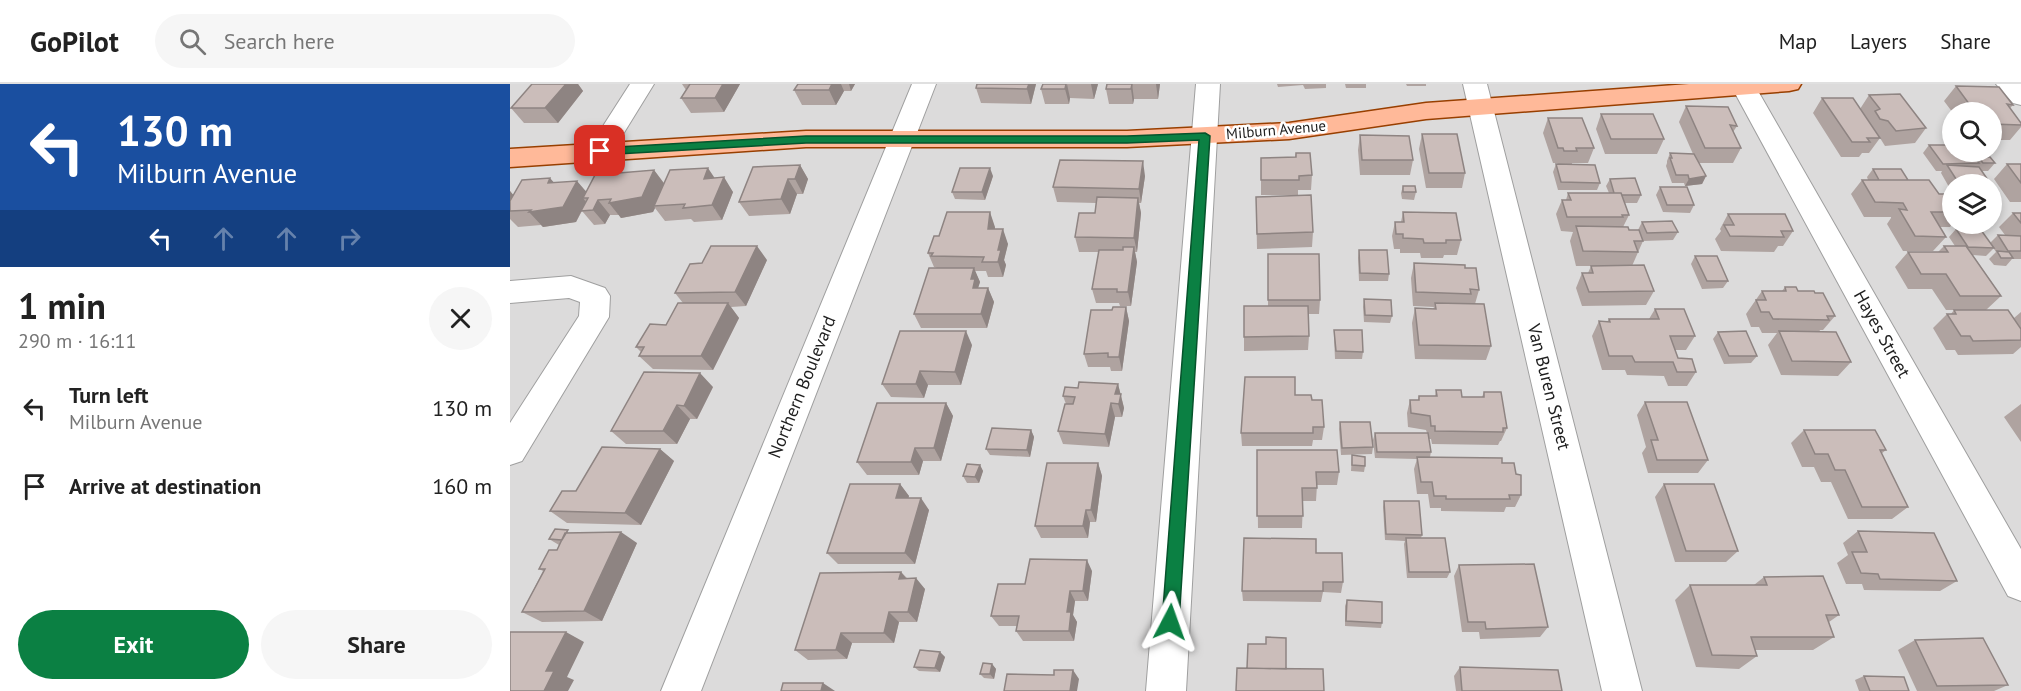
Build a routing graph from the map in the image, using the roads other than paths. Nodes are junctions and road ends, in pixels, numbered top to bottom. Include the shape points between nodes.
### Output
1 (642, 84) edge
2 (924, 84) edge
3 (1208, 84) edge
4 (1789, 84) edge
5 (2008, 84) edge
6 (1743, 86) edge
7 (1478, 96) edge
8 (2021, 98) edge
9 (1205, 136) junction
10 (901, 140) junction
11 (600, 151) junction
12 (510, 158) edge
13 (510, 292) edge
14 (510, 451) edge
15 (2021, 584) edge
16 (681, 691) edge
17 (1166, 691) edge
18 (1622, 691) edge

1 - 11 street
2 - 10 street, Northern Boulevard
3 - 9 street
4 - 6 main road, Milburn Avenue
5 - 8 street
6 - 7 main road, Milburn Avenue
6 - 15 street, Hayes Street
7 - 9 main road, Milburn Avenue via 1426,111 1289,131
7 - 18 street, Van Buren Street
9 - 10 main road, Milburn Avenue
9 - 17 street
10 - 11 main road, Milburn Avenue via 806,139
10 - 16 street, Northern Boulevard
11 - 12 main road, Milburn Avenue
13 - 14 street via 571,287 595,296 594,316

